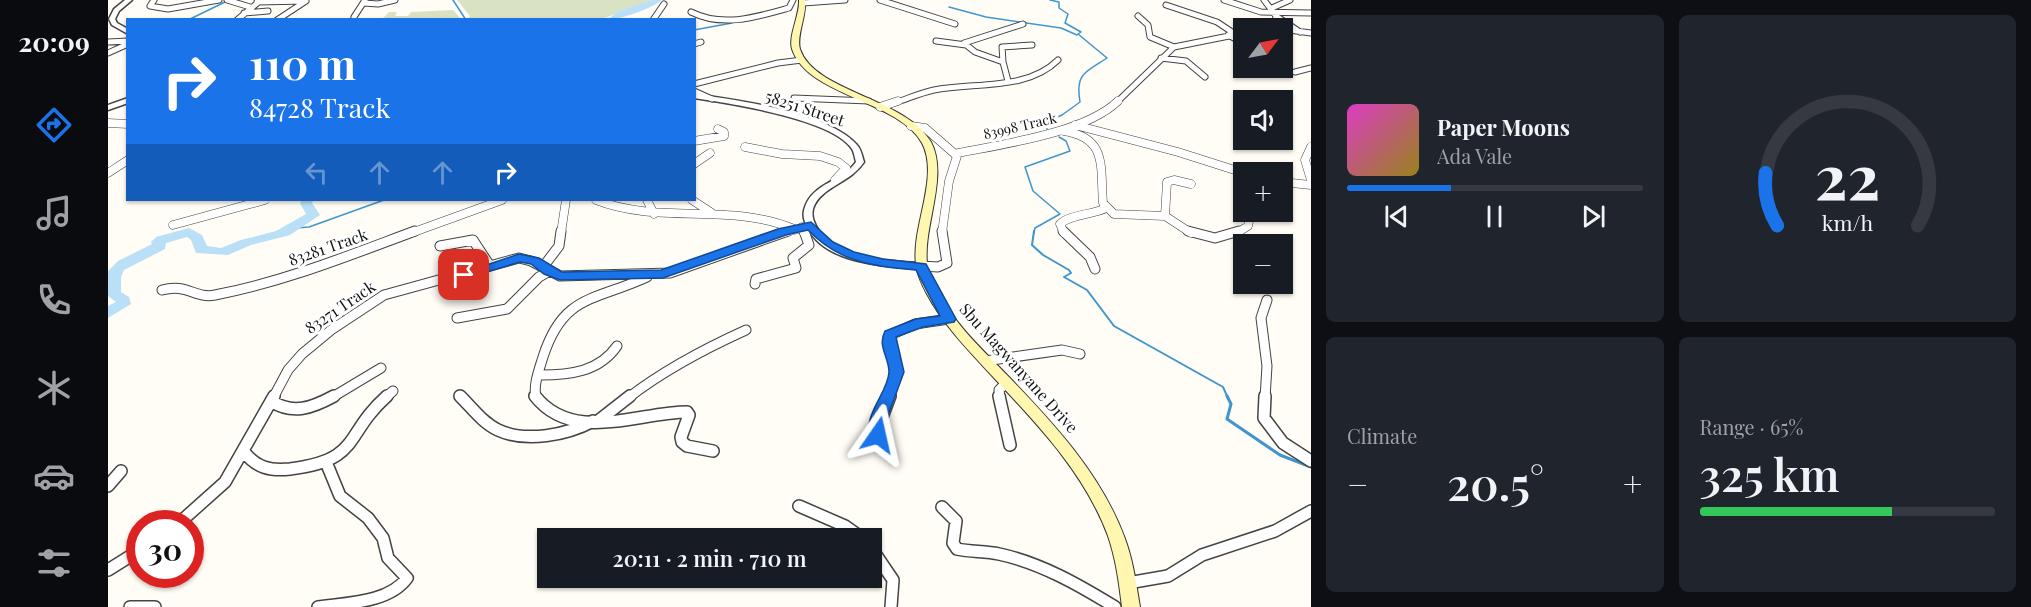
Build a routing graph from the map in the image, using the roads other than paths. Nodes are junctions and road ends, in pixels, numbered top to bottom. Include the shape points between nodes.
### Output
1 (129, 0) edge
2 (153, 0) edge
3 (163, 0) edge
4 (219, 0) edge
5 (227, 0) edge
6 (395, 0) edge
7 (793, 0) edge
8 (845, 0) edge
9 (880, 0) edge
10 (1224, 0) edge
11 (1264, 0) edge
12 (1290, 0) edge
13 (259, 1) edge
14 (306, 1) edge
15 (364, 2) edge
16 (802, 2) edge
17 (664, 4) dead end
18 (1167, 5) dead end
19 (250, 7) junction
20 (268, 11) dead end
21 (691, 12) dead end
22 (243, 13) junction
23 (1274, 13) junction
24 (1311, 13) edge
25 (1138, 16) dead end
26 (354, 17) dead end
27 (239, 18) edge
28 (280, 18) edge
29 (654, 18) edge
30 (1275, 18) edge
31 (955, 24) dead end
32 (1023, 24) dead end
33 (126, 31) edge
34 (1293, 31) edge
35 (1300, 32) junction
36 (1311, 33) edge
37 (1232, 35) joint
38 (936, 41) dead end
39 (108, 42) edge
40 (126, 43) edge
41 (126, 44) edge
42 (966, 45) junction
43 (1032, 45) dead end
44 (1174, 47) junction
45 (108, 53) edge
46 (1161, 58) junction
47 (802, 60) junction
48 (1058, 60) dead end
49 (1003, 62) junction
50 (1311, 68) edge
51 (1295, 72) dead end
52 (1205, 77) dead end
53 (1008, 81) junction
54 (696, 84) edge
55 (696, 94) edge
56 (794, 98) dead end
57 (126, 101) edge
58 (869, 101) junction
59 (880, 107) junction
60 (108, 108) edge
61 (108, 123) edge
62 (126, 124) edge
63 (1075, 125) junction
64 (912, 126) junction
65 (718, 129) dead end
66 (1058, 131) junction
67 (696, 141) edge
68 (746, 147) dead end
69 (1311, 147) edge
70 (710, 153) dead end
71 (955, 156) junction
72 (126, 161) edge
73 (696, 163) edge
74 (1233, 169) edge
75 (108, 173) edge
76 (1293, 182) edge
77 (1311, 182) edge
78 (1191, 184) dead end
79 (831, 186) junction
80 (261, 201) edge
81 (499, 201) edge
82 (566, 201) edge
83 (599, 201) edge
84 (648, 201) edge
85 (694, 201) edge
86 (1106, 208) junction
87 (712, 213) junction
88 (654, 214) junction
89 (1165, 216) junction
90 (1249, 222) edge
91 (173, 225) dead end
92 (802, 227) junction
93 (440, 246) dead end
94 (490, 266) junction
95 (921, 266) junction
96 (545, 269) junction
97 (1095, 269) dead end
98 (649, 275) junction
99 (755, 284) dead end
100 (162, 290) dead end
101 (1267, 300) dead end
102 (457, 318) dead end
103 (949, 319) junction
104 (746, 330) dead end
105 (617, 346) dead end
106 (1080, 354) dead end
107 (986, 361) junction
108 (381, 368) dead end
109 (540, 375) junction
110 (1006, 383) junction
111 (393, 391) dead end
112 (460, 396) dead end
113 (274, 405) junction
114 (595, 421) junction
115 (1010, 445) dead end
116 (883, 448) dead end
117 (712, 451) dead end
118 (244, 452) junction
119 (1309, 456) edge
120 (326, 462) junction
121 (121, 471) dead end
122 (108, 486) edge
123 (799, 506) dead end
124 (942, 507) dead end
125 (194, 510) edge
126 (1311, 511) edge
127 (848, 528) edge
128 (126, 559) edge
129 (882, 563) edge
130 (108, 570) edge
131 (1128, 583) junction
132 (130, 607) edge
133 (155, 607) edge
134 (318, 607) edge
135 (891, 607) edge
136 (1115, 607) edge
137 (1131, 607) edge

1 - 33 street via 116,9 112,19
2 - 3 street
2 - 4 street via 150,6 163,9
5 - 19 street
6 - 15 street via 376,5
7 - 21 street via 789,8 749,21 705,18
8 - 16 street
9 - 31 street
10 - 23 street
11 - 23 street
12 - 23 street
13 - 14 street
13 - 19 street
14 - 28 street
15 - 26 street
16 - 47 main road via 795,43
17 - 29 street
18 - 37 street via 1217,22
19 - 22 street
20 - 22 street
22 - 27 street
23 - 24 street
23 - 30 street
23 - 35 street
25 - 44 street via 1148,25 1150,37
32 - 42 street via 967,40
34 - 35 street
35 - 36 street
37 - 44 street, 83998 Track
38 - 42 street
39 - 40 street
41 - 45 street
42 - 49 street
43 - 49 street via 1002,47
44 - 46 street, 83998 Track
46 - 52 street via 1195,64
46 - 63 street, 83998 Track via 1113,106
47 - 54 street
47 - 58 main road, Sbu Magwanyane Drive via 819,75
48 - 53 street via 1048,70
49 - 53 street
50 - 51 street
53 - 59 street via 987,87 934,90
55 - 79 street, 58251 Street via 780,113 844,135 856,146 860,162 853,172
56 - 58 street
57 - 60 street
58 - 59 main road, Sbu Magwanyane Drive
59 - 64 main road, Sbu Magwanyane Drive
61 - 62 street
63 - 66 street, 83998 Track
63 - 74 street
64 - 71 street via 925,128
64 - 95 main road, Sbu Magwanyane Drive via 926,142 932,160 920,246
65 - 67 street via 724,136
66 - 71 street, 83998 Track
66 - 86 street via 1090,139 1102,165
68 - 79 street via 814,154 842,164 845,172
69 - 77 street via 1305,159
70 - 73 street
71 - 95 street via 942,236 947,263
72 - 75 street
76 - 77 street
78 - 89 street via 1167,182
79 - 92 street, 58251 Street via 812,201
80 - 91 street
81 - 100 street, 83281 Track via 283,278 212,296 183,285
82 - 96 street via 559,246
83 - 88 street via 627,211
84 - 88 street
85 - 87 street
86 - 89 street via 1120,216
86 - 97 street via 1095,214 1067,218 1060,224 1062,231 1094,261
87 - 88 street
87 - 92 street
89 - 90 street via 1191,233 1221,240
92 - 95 street via 850,255
92 - 98 street, 83271 Track via 677,271
92 - 99 street via 810,244 793,258 796,268 758,278
93 - 94 street via 473,240
94 - 96 street, 83271 Track via 519,258 535,261
94 - 113 street, 83271 Track via 390,293 371,302 302,354 288,370
95 - 103 main road, Sbu Magwanyane Drive
96 - 98 street, 83271 Track via 569,277
96 - 102 street via 507,309
98 - 109 street via 590,296 568,309 552,331
101 - 119 street via 1261,318 1267,366 1264,418 1283,443
103 - 107 main road, Sbu Magwanyane Drive
103 - 116 street via 921,322 890,335 888,342 897,369 878,421
104 - 114 street via 651,380
105 - 109 street via 609,360 594,368
106 - 107 street via 1065,349
107 - 110 main road, Sbu Magwanyane Drive
108 - 113 street via 316,405 291,411
109 - 114 street via 534,392 543,405 562,416
110 - 115 street via 999,395
110 - 131 main road, Sbu Magwanyane Drive via 1072,455 1093,486 1114,528
111 - 120 street via 379,402 343,450
112 - 114 street via 488,424 504,433 558,432
113 - 118 street, 83271 Track
114 - 117 street via 633,421 685,411 689,415 682,442
118 - 120 street via 257,466 268,470
118 - 125 street, 83271 Track via 215,492
120 - 134 street via 340,496 368,518 383,538 388,558 407,578 384,595
121 - 122 street
123 - 127 street
124 - 136 street via 956,521 953,545 957,549 999,554 1027,563
126 - 131 street via 1287,526 1202,555 1161,579
128 - 130 street
129 - 135 street via 894,580
131 - 137 main road, Sbu Magwanyane Drive
132 - 133 street

